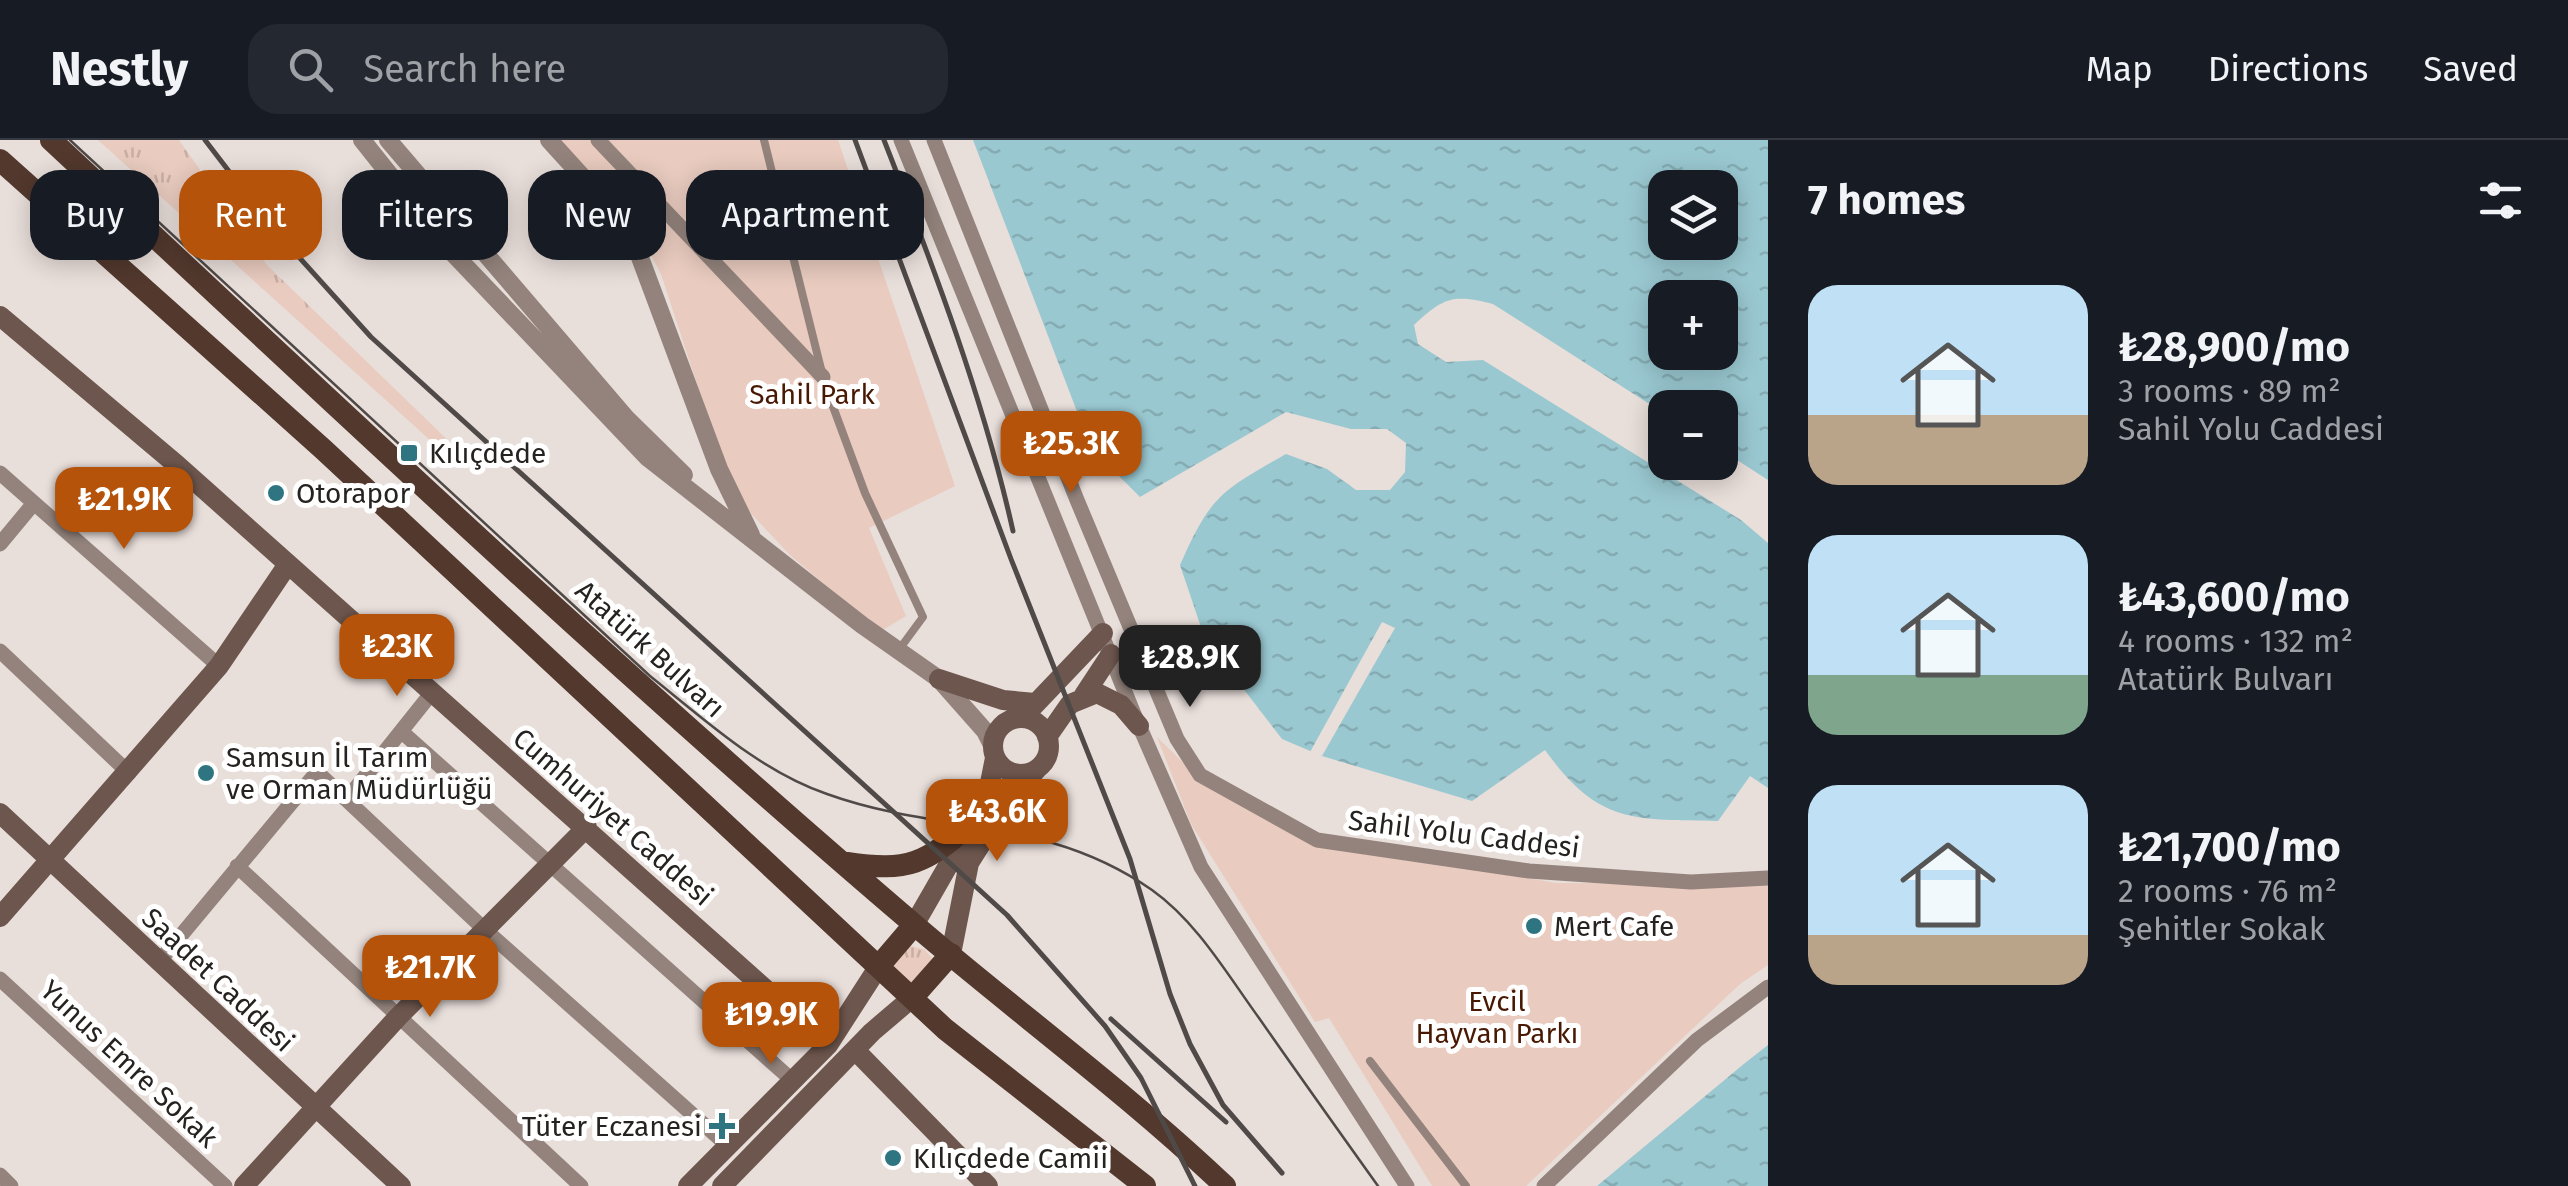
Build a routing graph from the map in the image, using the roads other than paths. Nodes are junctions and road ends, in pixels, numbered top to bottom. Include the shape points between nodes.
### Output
1 (51, 140) edge
2 (362, 140) edge
3 (388, 140) edge
4 (549, 140) edge
5 (598, 140) edge
6 (764, 140) edge
7 (902, 140) edge
8 (934, 140) edge
9 (0, 160) edge
10 (0, 316) edge
11 (823, 377) junction
12 (0, 473) edge
13 (698, 496) junction
14 (34, 503) junction
15 (754, 543) junction
16 (0, 544) edge
17 (286, 567) junction
18 (1103, 633) junction
19 (0, 651) edge
20 (898, 651) junction
21 (1111, 654) junction
22 (219, 666) junction
23 (939, 678) junction
24 (430, 695) junction
25 (1084, 695) junction
26 (1028, 710) junction
27 (1139, 726) junction
28 (402, 732) junction
29 (1048, 737) junction
30 (994, 752) junction
31 (1038, 768) junction
32 (129, 772) junction
33 (347, 800) junction
34 (0, 813) edge
35 (971, 823) junction
36 (587, 827) junction
37 (50, 862) junction
38 (847, 862) junction
39 (237, 866) junction
40 (550, 866) junction
41 (1768, 878) edge
42 (0, 917) edge
43 (914, 925) junction
44 (483, 928) junction
45 (951, 954) junction
46 (158, 962) junction
47 (879, 966) junction
48 (0, 979) edge
49 (1768, 986) edge
50 (914, 997) junction
51 (398, 1017) junction
52 (828, 1045) junction
53 (854, 1050) junction
54 (1370, 1061) dead end
55 (793, 1081) junction
56 (315, 1106) junction
57 (728, 1146) junction
58 (0, 1175) edge
59 (11, 1186) edge
60 (225, 1186) edge
61 (244, 1186) edge
62 (401, 1186) edge
63 (581, 1186) edge
64 (688, 1186) edge
65 (722, 1186) edge
66 (988, 1186) edge
67 (1145, 1186) edge
68 (1225, 1186) edge
69 (1407, 1186) edge
70 (1466, 1186) edge
71 (1544, 1186) edge

1 - 38 main road, Atatürk Bulvarı via 351,419
2 - 13 street via 528,334 648,458
3 - 13 street
4 - 15 street via 629,228 719,469
5 - 11 street
6 - 11 lane
7 - 18 street
8 - 41 street, Sahil Yolu Caddesi via 1177,739 1200,775 1280,822 1333,843 1529,871 1691,882
9 - 47 main road
10 - 17 main road, Cumhuriyet Caddesi
11 - 20 lane via 923,617
12 - 14 street
13 - 15 street
14 - 16 street
14 - 22 street
15 - 20 street
17 - 22 main road
17 - 24 main road, Cumhuriyet Caddesi
18 - 21 street
18 - 26 main road
19 - 32 street
20 - 23 street
21 - 25 main road
21 - 27 street
22 - 32 main road
23 - 26 main road
23 - 30 street via 985,731
24 - 28 street
24 - 36 main road, Cumhuriyet Caddesi
25 - 27 main road via 1110,697
25 - 29 main road
26 - 29 main road
26 - 30 main road via 1002,724
27 - 69 street via 1220,901
28 - 33 street
28 - 40 street
29 - 31 main road via 1048,755
30 - 31 main road via 1014,773
30 - 35 main road via 987,798
31 - 45 main road via 969,863
32 - 37 main road
33 - 39 street via 317,772
33 - 44 street
34 - 37 main road, Saadet Caddesi
35 - 38 main road via 922,862 900,868
35 - 43 main road
36 - 40 main road
36 - 52 main road, Cumhuriyet Caddesi
37 - 42 main road
37 - 46 main road, Saadet Caddesi
38 - 43 main road, Atatürk Bulvarı
39 - 46 street
39 - 51 street
40 - 44 main road
40 - 55 street
43 - 45 main road, Atatürk Bulvarı
43 - 47 main road
44 - 51 main road
44 - 57 street
45 - 50 main road
45 - 68 main road, Atatürk Bulvarı
46 - 56 main road, Saadet Caddesi
47 - 50 main road
47 - 52 main road
48 - 60 street, Yunus Emre Sokak
49 - 71 street via 1697,1040
50 - 53 main road
50 - 67 main road
51 - 56 main road
51 - 63 street
52 - 55 main road
53 - 65 main road
53 - 66 main road
54 - 70 lane
55 - 57 main road
56 - 61 main road
56 - 62 main road, Saadet Caddesi
57 - 64 main road
58 - 59 street

